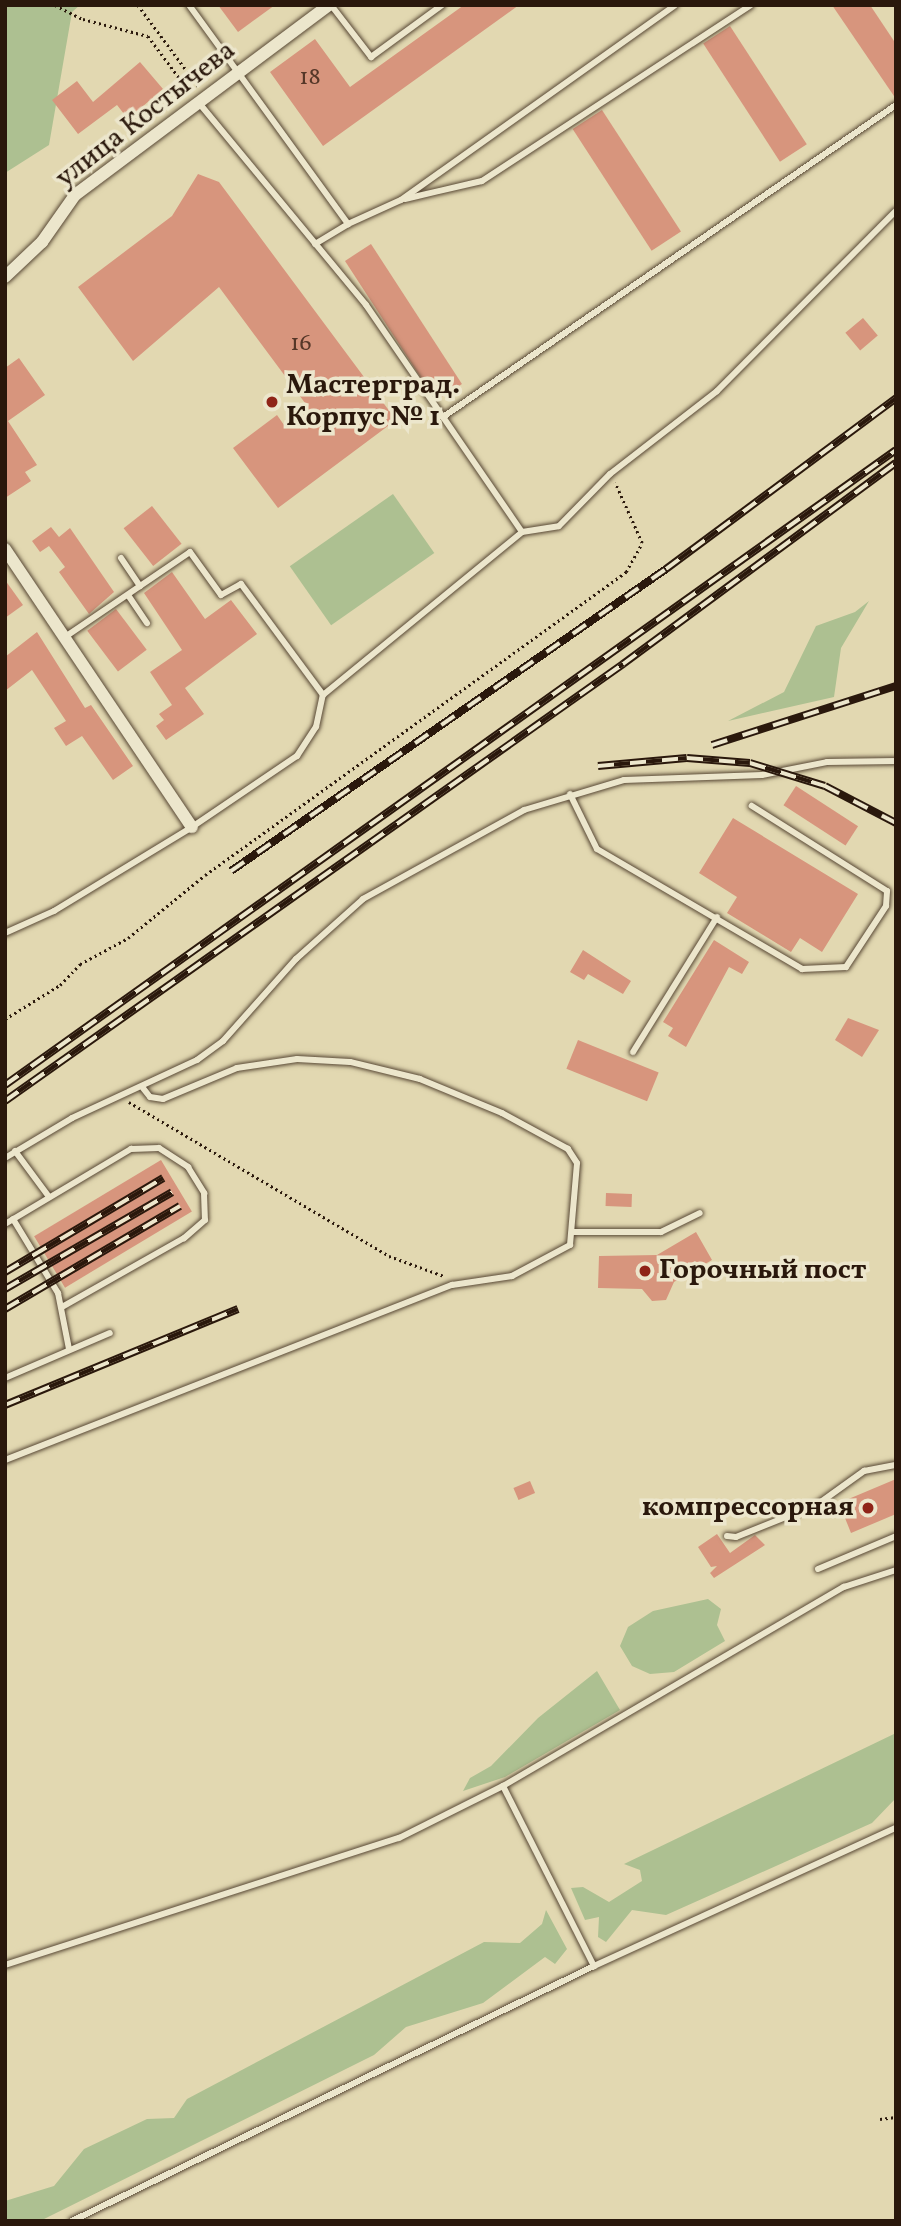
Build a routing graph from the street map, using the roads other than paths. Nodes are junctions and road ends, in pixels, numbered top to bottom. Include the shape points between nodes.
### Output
1 (189, 5) edge
2 (330, 5) edge
3 (442, 5) edge
4 (675, 5) edge
5 (751, 5) edge
6 (239, 72) junction
7 (202, 99) junction
8 (896, 105) edge
9 (401, 200) junction
10 (896, 211) edge
11 (348, 224) junction
12 (315, 244) junction
13 (5, 277) edge
14 (443, 417) junction
15 (522, 532) junction
16 (5, 549) edge
17 (121, 558) dead end
18 (140, 586) junction
19 (128, 595) junction
20 (147, 623) dead end
21 (65, 638) junction
22 (323, 695) junction
23 (896, 761) edge
24 (570, 794) junction
25 (752, 806) dead end
26 (192, 827) junction
27 (717, 917) junction
28 (5, 933) edge
29 (633, 1052) dead end
30 (143, 1088) junction
31 (15, 1151) junction
32 (5, 1158) edge
33 (49, 1197) junction
34 (700, 1213) dead end
35 (13, 1219) junction
36 (5, 1224) edge
37 (573, 1232) junction
38 (62, 1307) junction
39 (110, 1333) dead end
40 (69, 1349) junction
41 (5, 1378) edge
42 (5, 1460) edge
43 (896, 1465) edge
44 (727, 1536) dead end
45 (896, 1536) edge
46 (818, 1569) dead end
47 (896, 1570) edge
48 (503, 1786) junction
49 (896, 1828) edge
50 (5, 1965) edge
51 (594, 1966) junction
52 (72, 2221) edge

1 - 6 lane
2 - 3 lane via 372,57
2 - 6 street, улица Костычева
4 - 9 lane
5 - 9 lane via 482,181
6 - 7 street, улица Костычева
6 - 11 lane
7 - 12 lane
7 - 13 street, улица Костычева via 75,195 42,242
8 - 14 lane
9 - 11 lane
10 - 15 lane via 717,391 610,474 559,526
11 - 12 lane
12 - 14 lane via 366,305
14 - 15 lane
15 - 22 lane
16 - 21 street
17 - 18 lane
18 - 19 lane
18 - 22 lane via 190,552 220,595 241,583
19 - 20 lane
19 - 21 lane
21 - 26 street
22 - 26 lane via 316,727 297,756
23 - 24 lane via 827,762 762,775 624,780
24 - 27 lane via 597,849
24 - 30 lane via 497,823 363,899 296,959 223,1041
25 - 27 lane via 881,885 889,897 852,960 834,970 802,969
26 - 28 lane via 54,911
27 - 29 lane
30 - 31 lane
30 - 37 lane via 163,1099 237,1068 297,1059 350,1062 420,1080 568,1149 578,1163
31 - 32 lane
31 - 33 lane
33 - 35 lane
33 - 38 lane via 121,1154 151,1145 188,1167 207,1203 205,1220 191,1233
34 - 37 lane via 661,1232
35 - 36 lane
35 - 38 lane
37 - 42 lane via 564,1253 512,1276 468,1281 248,1361
38 - 40 lane
39 - 40 lane
40 - 41 lane
43 - 44 lane via 864,1471 818,1504 736,1537
45 - 46 lane
47 - 48 lane via 844,1587
48 - 50 lane via 399,1838
48 - 51 lane
49 - 51 lane
51 - 52 lane

